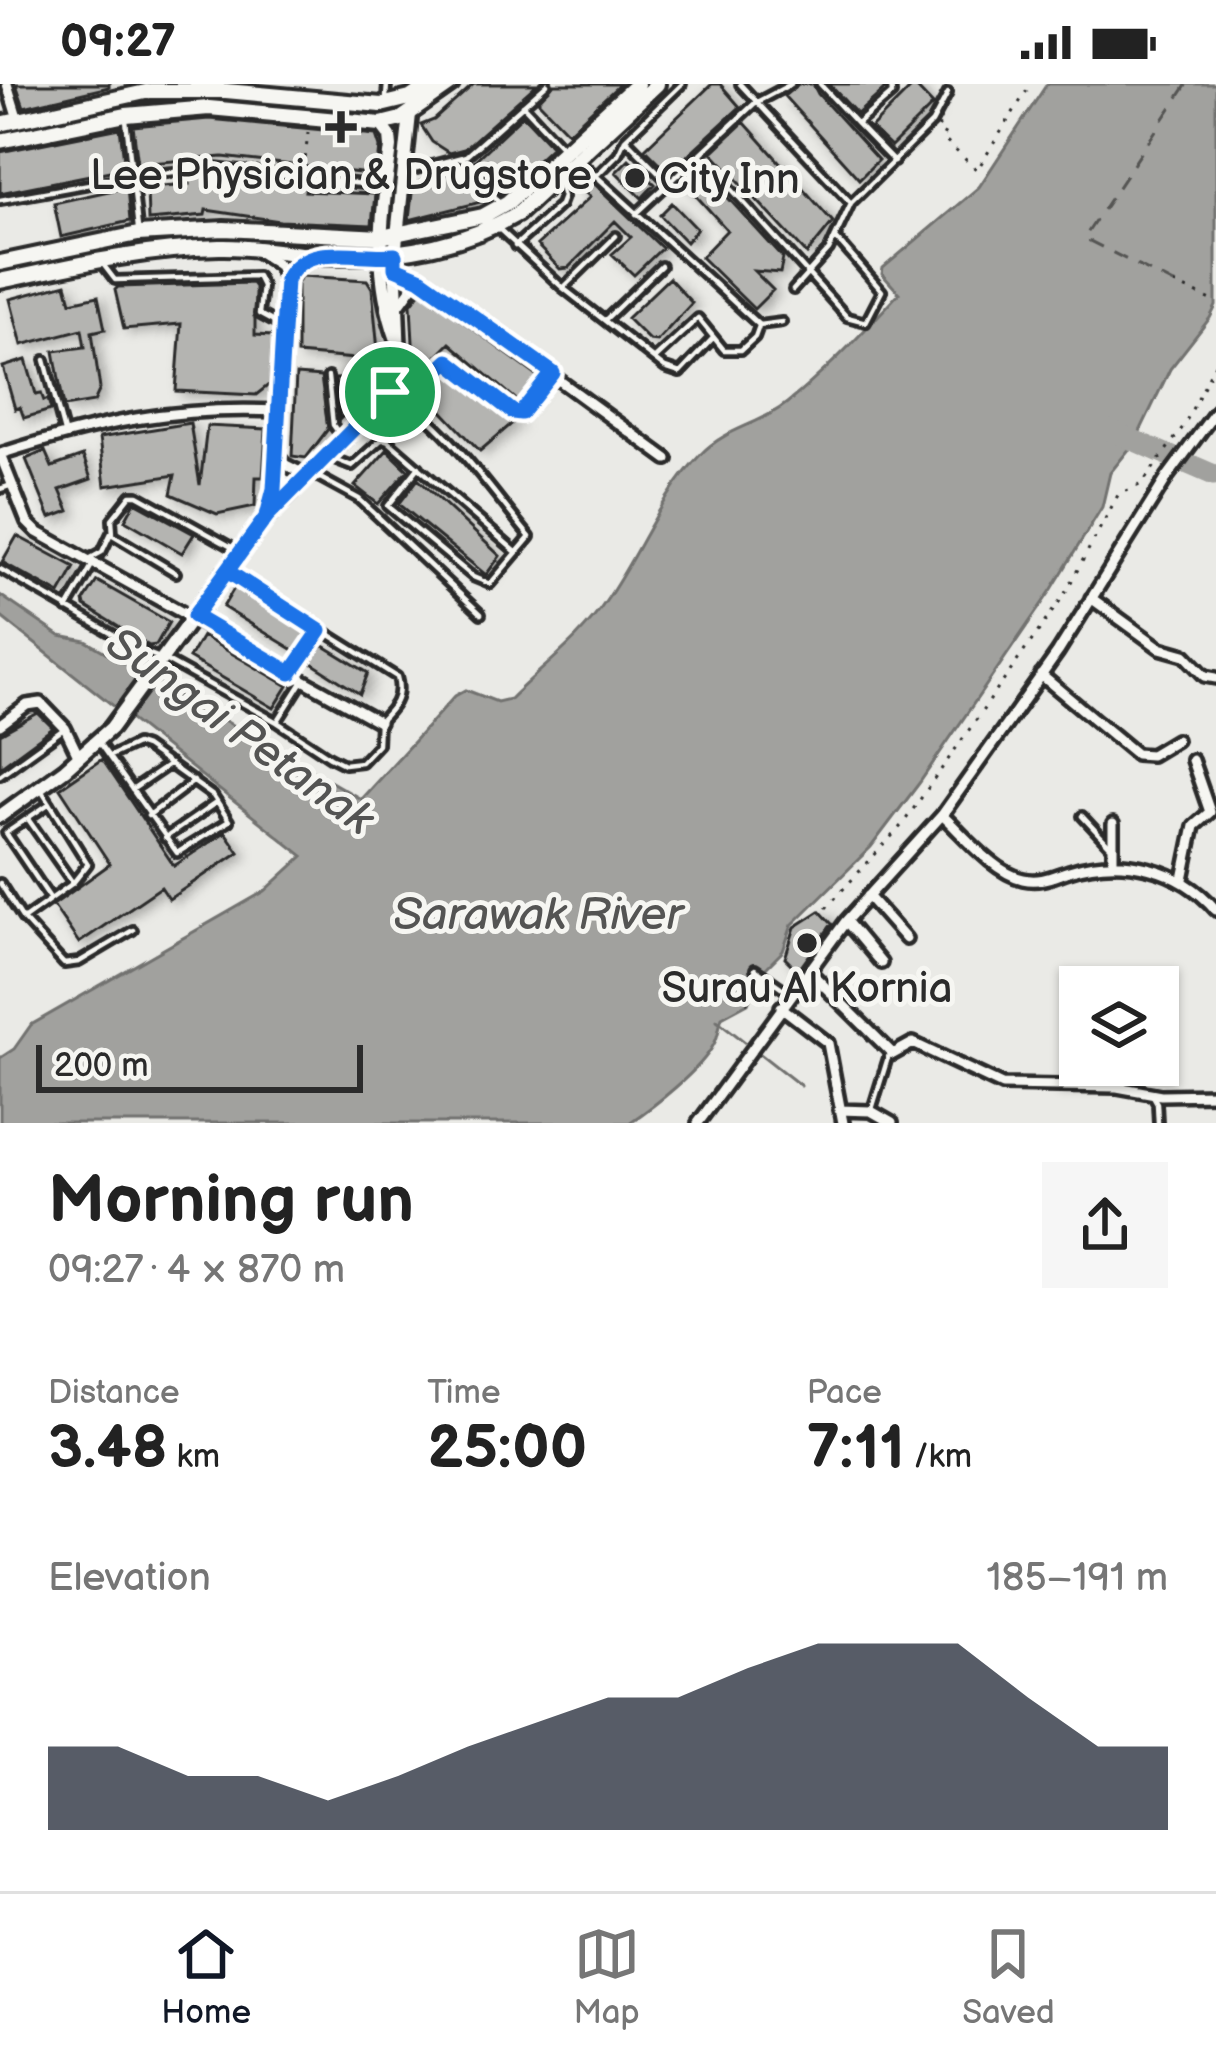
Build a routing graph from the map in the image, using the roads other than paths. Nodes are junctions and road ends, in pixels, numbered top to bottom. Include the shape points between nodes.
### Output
1 (7, 84) edge
2 (387, 84) edge
3 (431, 84) edge
4 (451, 84) edge
5 (547, 84) edge
6 (637, 84) edge
7 (658, 84) edge
8 (682, 84) edge
9 (740, 84) edge
10 (791, 84) edge
11 (820, 84) edge
12 (891, 84) edge
13 (221, 87) edge
14 (948, 93) dead end
15 (755, 103) junction
16 (386, 104) junction
17 (523, 105) junction
18 (410, 114) junction
19 (125, 115) junction
20 (18, 120) junction
21 (0, 124) edge
22 (381, 124) junction
23 (857, 124) junction
24 (626, 139) junction
25 (0, 140) edge
26 (564, 150) junction
27 (700, 154) junction
28 (462, 158) junction
29 (578, 159) junction
30 (894, 162) junction
31 (403, 173) junction
32 (134, 176) junction
33 (596, 176) junction
34 (558, 178) junction
35 (669, 183) junction
36 (386, 187) junction
37 (0, 200) edge
38 (851, 203) junction
39 (502, 205) junction
40 (636, 214) junction
41 (496, 226) junction
42 (138, 234) junction
43 (389, 236) junction
44 (616, 236) dead end
45 (836, 237) junction
46 (515, 246) junction
47 (252, 249) junction
48 (311, 255) junction
49 (378, 257) junction
50 (99, 258) junction
51 (395, 262) junction
52 (0, 263) edge
53 (661, 266) dead end
54 (807, 275) junction
55 (419, 278) junction
56 (286, 280) junction
57 (0, 281) edge
58 (562, 288) junction
59 (793, 290) dead end
60 (400, 304) junction
61 (605, 320) junction
62 (782, 322) dead end
63 (759, 325) junction
64 (284, 327) junction
65 (713, 338) junction
66 (399, 347) junction
67 (653, 359) junction
68 (45, 360) dead end
69 (553, 373) junction
70 (328, 377) dead end
71 (390, 392) junction
72 (406, 400) junction
73 (280, 411) junction
74 (1216, 411) edge
75 (64, 432) junction
76 (344, 441) junction
77 (275, 451) junction
78 (0, 454) edge
79 (329, 457) junction
80 (667, 459) dead end
81 (419, 467) junction
82 (311, 475) junction
83 (6, 487) edge
84 (267, 516) junction
85 (112, 528) junction
86 (241, 552) junction
87 (516, 553) junction
88 (91, 561) junction
89 (0, 569) edge
90 (227, 571) junction
91 (176, 573) dead end
92 (1091, 598) junction
93 (68, 609) junction
94 (482, 614) dead end
95 (194, 616) junction
96 (320, 631) junction
97 (165, 660) junction
98 (291, 673) junction
99 (1041, 676) junction
100 (1216, 678) edge
101 (303, 680) junction
102 (277, 722) junction
103 (379, 722) junction
104 (0, 725) edge
105 (65, 728) junction
106 (1175, 740) dead end
107 (98, 741) junction
108 (110, 757) junction
109 (79, 758) junction
110 (1192, 760) dead end
111 (170, 764) junction
112 (0, 775) edge
113 (194, 781) junction
114 (39, 787) junction
115 (132, 790) junction
116 (217, 802) junction
117 (50, 803) junction
118 (148, 815) junction
119 (942, 815) junction
120 (0, 816) edge
121 (1082, 816) dead end
122 (28, 818) junction
123 (1113, 824) dead end
124 (165, 838) junction
125 (1113, 850) junction
126 (1113, 863) junction
127 (1183, 879) junction
128 (0, 883) edge
129 (73, 883) junction
130 (868, 896) junction
131 (50, 899) junction
132 (1215, 906) edge
133 (23, 919) junction
134 (846, 921) junction
135 (133, 930) dead end
136 (906, 939) dead end
137 (881, 962) dead end
138 (755, 969) dead end
139 (809, 971) junction
140 (791, 994) junction
141 (781, 1007) junction
142 (890, 1051) junction
143 (1152, 1094) junction
144 (1216, 1094) edge
145 (839, 1110) junction
146 (871, 1111) junction
147 (698, 1123) edge
148 (843, 1123) edge
149 (892, 1123) edge
150 (1158, 1123) edge

1 - 20 street
2 - 16 lane
3 - 16 main road
4 - 18 main road
5 - 17 lane
6 - 26 main road
7 - 29 main road
8 - 24 lane
9 - 15 lane
10 - 15 lane
11 - 23 lane
12 - 23 lane via 892,94
13 - 16 main road
13 - 20 main road via 150,91
14 - 30 lane
15 - 27 lane
15 - 38 lane
17 - 26 lane
17 - 28 lane
18 - 22 main road
18 - 31 street
19 - 22 main road via 209,108
19 - 25 main road
19 - 32 lane
20 - 21 main road
22 - 36 street via 390,136
23 - 30 lane
24 - 33 lane
24 - 35 lane
26 - 39 main road
27 - 35 lane
27 - 54 lane
28 - 31 lane
28 - 39 lane
29 - 33 lane
29 - 34 main road
30 - 38 lane
31 - 43 street
32 - 36 lane via 214,168
32 - 37 lane
32 - 42 lane
33 - 40 lane
34 - 41 main road
34 - 46 lane via 560,206
35 - 40 lane
36 - 43 street
38 - 45 lane
39 - 43 main road
40 - 63 lane
41 - 46 lane
41 - 51 main road
42 - 43 main road
42 - 52 main road
43 - 49 street
43 - 51 street
44 - 58 lane
45 - 54 lane
45 - 54 lane via 883,291 866,322 847,317
46 - 58 lane
47 - 48 main road
47 - 50 main road
47 - 56 street via 278,264
48 - 49 main road
48 - 56 street
49 - 51 main road
49 - 66 street
50 - 57 main road
50 - 64 lane via 115,280 257,277 259,314
51 - 55 street
51 - 60 street
53 - 61 lane
54 - 59 lane
55 - 60 street
55 - 69 street
56 - 64 street
58 - 61 lane
60 - 66 street
61 - 67 lane
62 - 63 lane
63 - 65 lane via 741,350 724,350
64 - 73 street
65 - 67 lane via 680,373
65 - 67 lane via 698,318
66 - 71 street
68 - 75 lane
69 - 72 lane via 521,413 448,361
69 - 80 street
70 - 76 lane via 333,425
71 - 72 lane
71 - 76 street
72 - 87 lane via 530,537
73 - 75 street via 174,411
73 - 77 street
74 - 92 street
75 - 78 street
76 - 79 street
77 - 82 street
77 - 84 street
78 - 83 street
79 - 81 lane via 352,466 387,440
79 - 82 street
81 - 87 lane
81 - 87 lane via 388,506 395,515 485,583
82 - 84 street
82 - 94 lane via 359,499
83 - 88 street via 33,529
84 - 86 street
85 - 86 lane via 121,505 138,495
85 - 88 lane
85 - 91 lane
86 - 90 street
88 - 93 lane
88 - 95 street
89 - 93 lane
90 - 95 street
90 - 96 lane
92 - 99 street
92 - 100 street
93 - 97 lane
95 - 97 street
95 - 98 street
96 - 98 lane
96 - 103 lane via 397,677 394,706
97 - 102 lane
97 - 107 street
98 - 101 street
99 - 106 street via 1136,754
99 - 119 street
101 - 102 lane
101 - 103 street
102 - 103 lane via 344,764 371,753
104 - 105 street via 41,703
105 - 109 street
105 - 112 lane
107 - 108 lane
107 - 109 street
108 - 111 lane via 136,744
108 - 115 lane
109 - 114 street
110 - 127 street via 1210,812 1194,826
111 - 113 lane
111 - 115 lane
113 - 116 lane
113 - 118 lane
114 - 117 lane
114 - 120 street
115 - 118 lane
116 - 124 lane
116 - 124 lane via 229,820 224,826 182,852
117 - 122 lane
117 - 129 lane via 88,864
118 - 124 lane
119 - 126 street via 1008,874 1027,880
119 - 130 street
121 - 125 lane
122 - 129 lane
122 - 131 lane via 6,832
123 - 125 street
125 - 126 street
126 - 127 street
127 - 132 street
128 - 133 lane
129 - 131 lane
130 - 134 street
130 - 136 street
131 - 133 lane
133 - 135 lane via 69,964
134 - 137 street
134 - 139 street
138 - 140 lane
139 - 140 street
139 - 142 street
140 - 141 street
141 - 145 street via 828,1043
141 - 147 street via 712,1116
142 - 143 street via 914,1042 1002,1085
142 - 146 lane
143 - 144 street
143 - 150 lane
145 - 146 street
145 - 148 street
146 - 149 street

